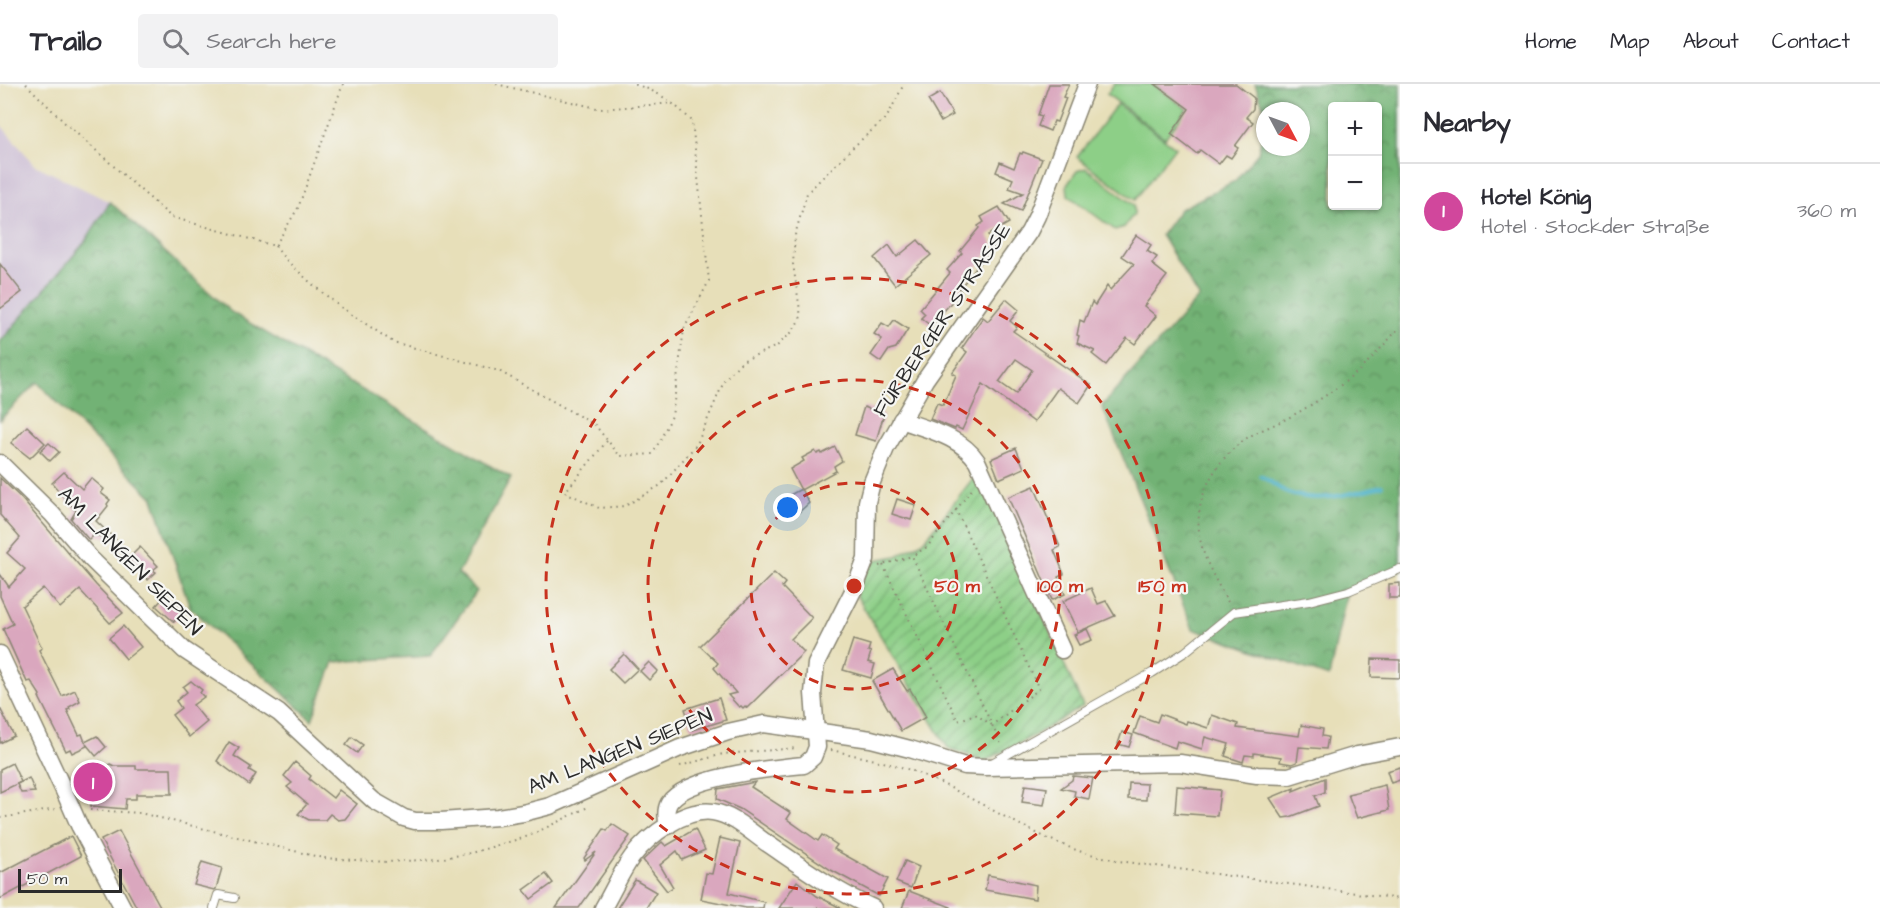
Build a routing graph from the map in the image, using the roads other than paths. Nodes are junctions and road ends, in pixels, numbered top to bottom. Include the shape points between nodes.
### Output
1 (1087, 84) edge
2 (901, 420) junction
3 (0, 463) edge
4 (1400, 569) edge
5 (1062, 650) dead end
6 (0, 654) edge
7 (816, 732) junction
8 (1400, 747) edge
9 (985, 767) junction
10 (668, 826) junction
11 (234, 898) dead end
12 (123, 908) edge
13 (214, 908) edge
14 (603, 908) edge
15 (873, 908) edge

1 - 2 street, FÜRBERGER STRASSE via 1029,232
2 - 5 street via 957,441 970,450
2 - 7 street, FÜRBERGER STRASSE via 872,482 866,513 866,559 816,664
3 - 7 street, AM LANGEN SIEPEN via 184,650 279,713 374,801 404,818 441,821 523,813 550,806 680,748 728,732 764,724
4 - 9 lane via 1348,591 1234,612 1160,668
6 - 12 street, bridge
7 - 9 street, AM LANGEN SIEPEN via 871,739 965,766
7 - 10 street, FÜRBERGER STRASSE via 817,747 804,765 732,774 689,789 667,806
8 - 9 street, AM LANGEN SIEPEN via 1357,755 1289,776 1257,776 1180,763
10 - 14 street via 631,858
10 - 15 street via 690,814 723,814 819,879
11 - 13 lane via 218,895

